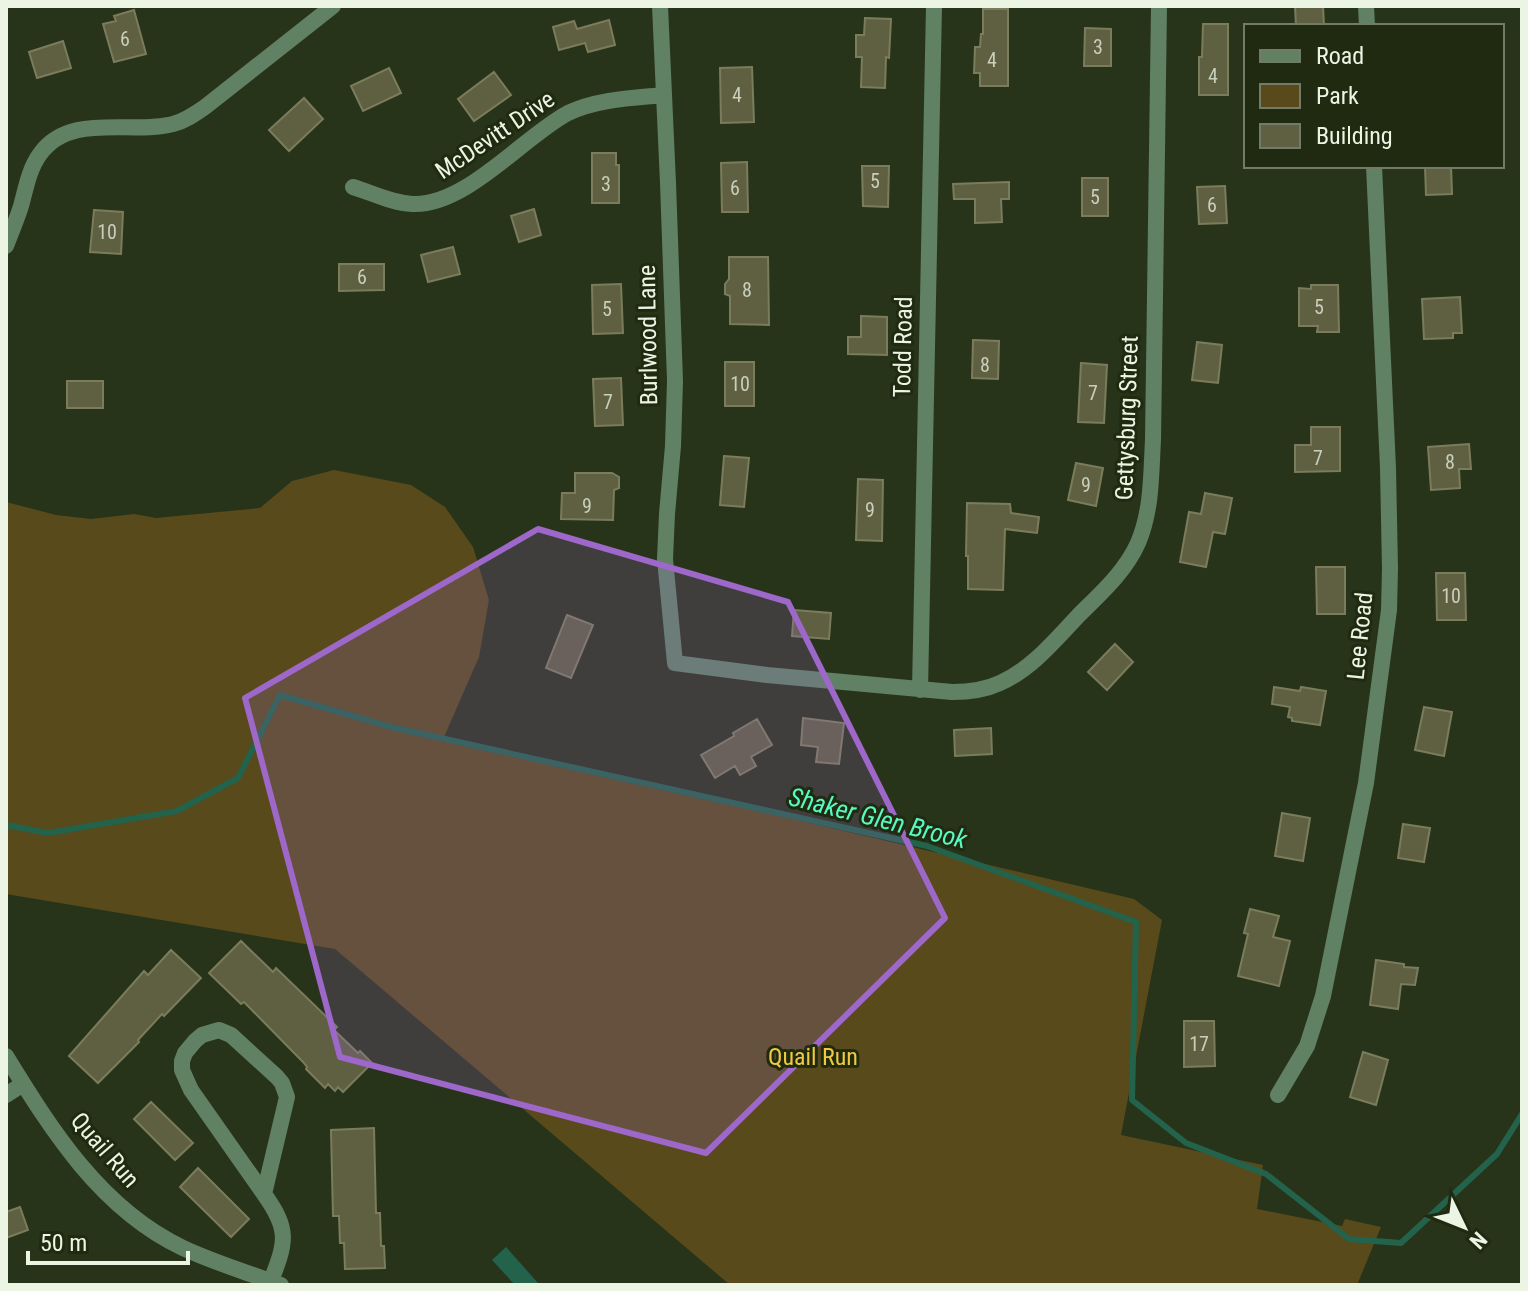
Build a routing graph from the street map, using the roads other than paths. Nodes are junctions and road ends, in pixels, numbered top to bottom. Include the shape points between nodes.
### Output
1 (333, 6) edge
2 (660, 6) edge
3 (934, 6) edge
4 (1159, 6) edge
5 (664, 95) junction
6 (1374, 168) edge
7 (353, 187) dead end
8 (6, 246) edge
9 (675, 663) joint
10 (920, 690) junction
11 (6, 1056) edge
12 (23, 1084) junction
13 (6, 1095) edge
14 (1278, 1095) dead end
15 (264, 1194) junction
16 (276, 1283) edge

1 - 8 street via 183,121 143,129 81,129 55,140 32,168
2 - 5 street, Burlwood Lane
3 - 10 street, Todd Road
4 - 10 street, Gettysburg Street via 1152,455 1143,528 1111,582 1016,674 972,692
5 - 7 street, McDevitt Drive via 574,111 475,181 432,203 401,203
5 - 9 street, Burlwood Lane via 675,381 665,559
6 - 14 street, Lee Road via 1389,610 1366,783 1323,996 1307,1046
9 - 10 street, Gettysburg Street
11 - 12 street, Quail Run
12 - 13 street
12 - 16 street, Quail Run via 80,1165 131,1215 181,1247
15 - 15 street via 286,1090 231,1035 211,1032 185,1053 182,1070
15 - 16 street via 280,1217 284,1236

